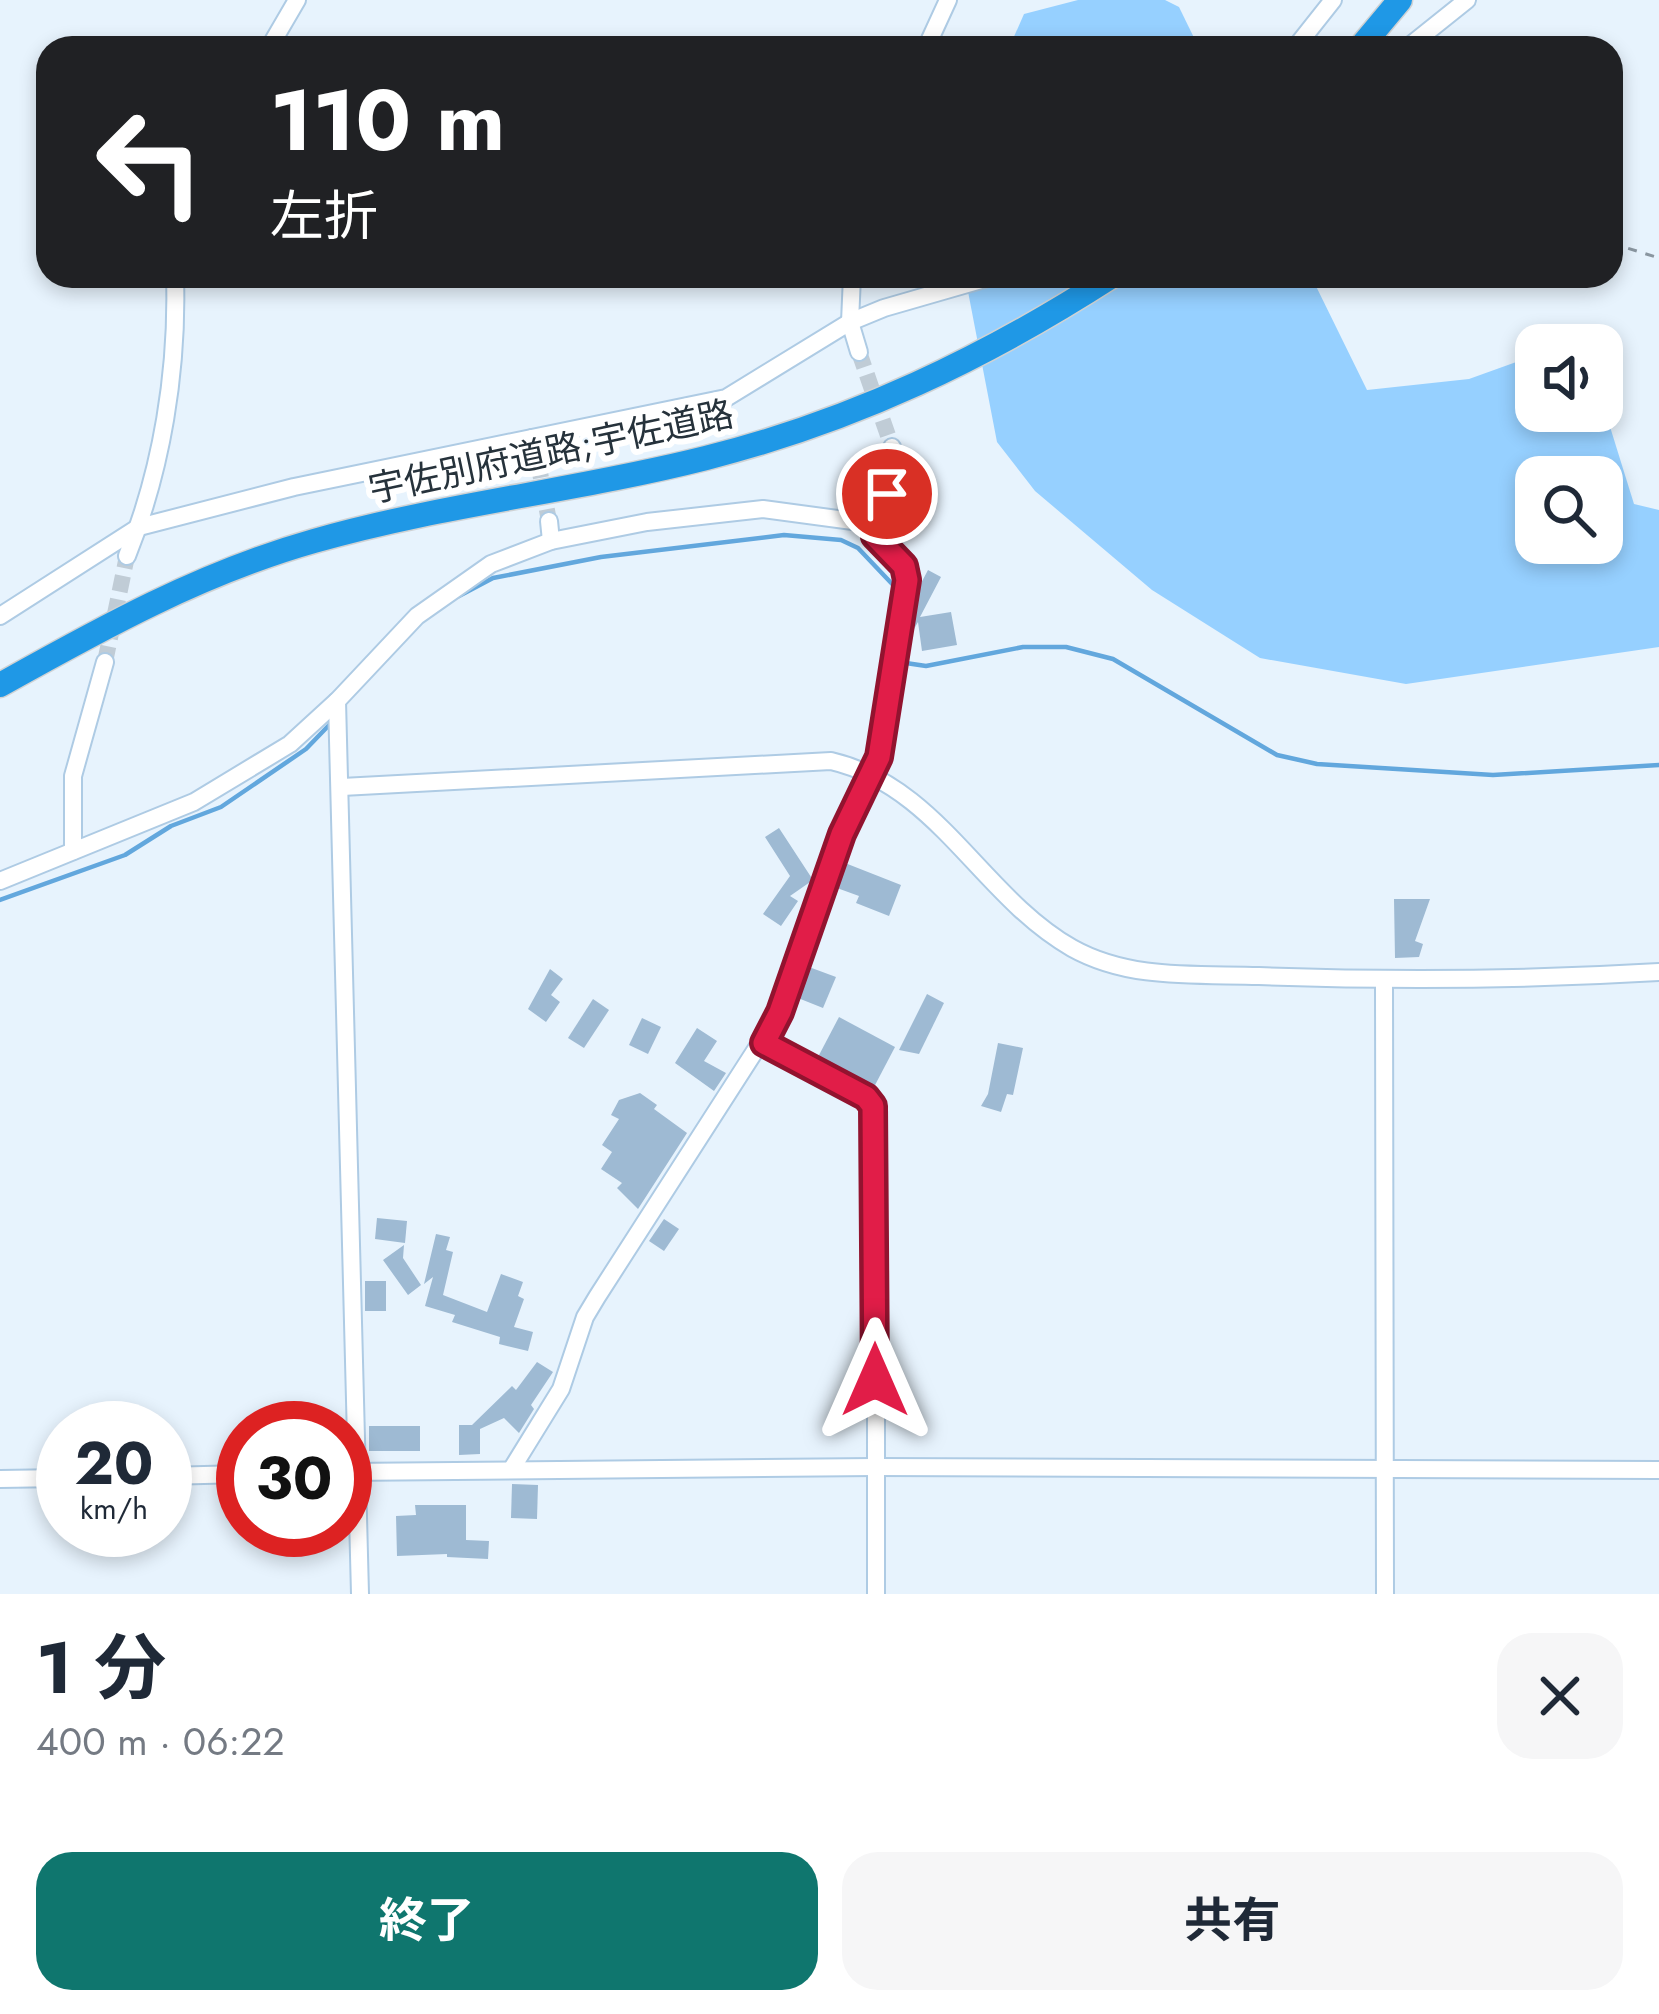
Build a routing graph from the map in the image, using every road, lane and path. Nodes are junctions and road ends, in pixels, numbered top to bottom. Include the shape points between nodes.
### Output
1 (297, 0) edge
2 (948, 0) edge
3 (1333, 0) edge
4 (1383, 0) edge
5 (1400, 0) edge
6 (1467, 0) edge
7 (276, 36) edge
8 (932, 36) edge
9 (1304, 36) edge
10 (1355, 36) edge
11 (1370, 36) edge
12 (1422, 36) edge
13 (1623, 248) edge
14 (1659, 258) edge
15 (175, 288) edge
16 (851, 288) edge
17 (953, 288) edge
18 (1093, 288) edge
19 (850, 322) junction
20 (859, 352) tunnel mouth
21 (532, 438) junction
22 (892, 447) tunnel mouth
23 (538, 462) tunnel mouth
24 (549, 521) tunnel mouth
25 (875, 524) junction
26 (139, 527) junction
27 (551, 541) junction
28 (127, 556) tunnel mouth
29 (0, 616) edge
30 (106, 662) tunnel mouth
31 (0, 685) edge
32 (338, 700) junction
33 (873, 776) junction
34 (342, 787) junction
35 (73, 851) junction
36 (0, 881) edge
37 (1659, 972) edge
38 (1384, 980) junction
39 (764, 1043) junction
40 (351, 1401) edge
41 (875, 1467) junction
42 (1385, 1468) junction
43 (511, 1470) junction
44 (1659, 1470) edge
45 (372, 1472) edge
46 (36, 1478) edge
47 (0, 1479) edge
48 (358, 1557) edge
49 (360, 1594) edge
50 (876, 1594) edge
51 (1385, 1594) edge

1 - 7 street
2 - 8 street
3 - 9 street
4 - 10 highway
5 - 11 highway
6 - 12 street
13 - 14 path
15 - 26 street via 173,375
16 - 19 street
17 - 19 street
18 - 31 highway, 宇佐別府道路;宇佐道路 via 936,377 853,412 702,459 310,542 164,596
19 - 20 street
19 - 21 street via 727,398
21 - 23 street
21 - 26 street
22 - 25 street via 893,473
24 - 27 street
25 - 27 street via 763,508
25 - 33 street via 880,545 904,566 907,580
26 - 28 street
26 - 29 street
27 - 32 street via 491,563 439,597
30 - 35 street via 73,776
32 - 34 street
32 - 35 street via 290,744 194,802
33 - 34 street via 813,761
33 - 38 street via 932,816 1054,936 1118,968
33 - 39 street via 842,834
34 - 40 street
35 - 36 street
37 - 38 street
38 - 42 street
39 - 41 street via 873,1106
39 - 43 street via 585,1317 561,1389
41 - 42 street
41 - 43 street
41 - 50 street
42 - 44 street
42 - 51 street
43 - 45 street
46 - 47 street
48 - 49 street

